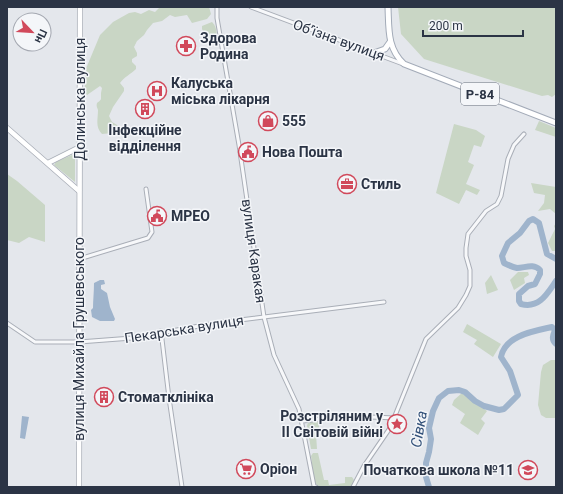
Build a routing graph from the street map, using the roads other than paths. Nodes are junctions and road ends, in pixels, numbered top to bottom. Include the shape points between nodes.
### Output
1 (80, 7) edge
2 (217, 7) edge
3 (251, 7) edge
4 (388, 7) edge
5 (390, 42) junction
6 (374, 53) junction
7 (404, 64) junction
8 (556, 123) edge
9 (7, 128) edge
10 (524, 134) dead end
11 (80, 147) junction
12 (48, 163) junction
13 (146, 189) dead end
14 (79, 191) junction
15 (79, 258) junction
16 (384, 302) dead end
17 (264, 317) junction
18 (7, 323) edge
19 (161, 332) junction
20 (79, 342) junction
21 (394, 418) junction
22 (303, 421) junction
23 (79, 487) edge
24 (182, 487) edge
25 (316, 487) edge
26 (353, 487) edge

1 - 11 main road, Долинська вулиця
2 - 17 street, вулиця Каракая
3 - 6 street, Обʼїзна вулиця
4 - 5 main road, Обʼїзна вулиця
5 - 6 main road via 385,49
5 - 7 main road, Обʼїзна вулиця
6 - 7 street, Обʼїзна вулиця
7 - 8 main road, Обʼїзна вулиця / Р-84
9 - 12 main road
10 - 21 street via 514,145 508,159 497,204 486,211 468,234 466,256 470,270 470,286 466,295 458,308 426,339
11 - 12 main road
11 - 14 main road, Долинська вулиця
12 - 14 main road
13 - 15 street via 152,232 148,238
14 - 15 main road, вулиця Михайла Грушевського
15 - 20 main road, вулиця Михайла Грушевського
16 - 17 street, Пекарська вулиця
17 - 19 street, Пекарська вулиця
17 - 22 street, вулиця Каракая via 274,355
18 - 20 street, Пекарська вулиця via 35,342
19 - 20 street, Пекарська вулиця via 132,338
19 - 24 street
20 - 23 main road, вулиця Михайла Грушевського
21 - 22 street via 335,417
21 - 26 street via 385,438 364,466
22 - 25 street, вулиця Каракая

